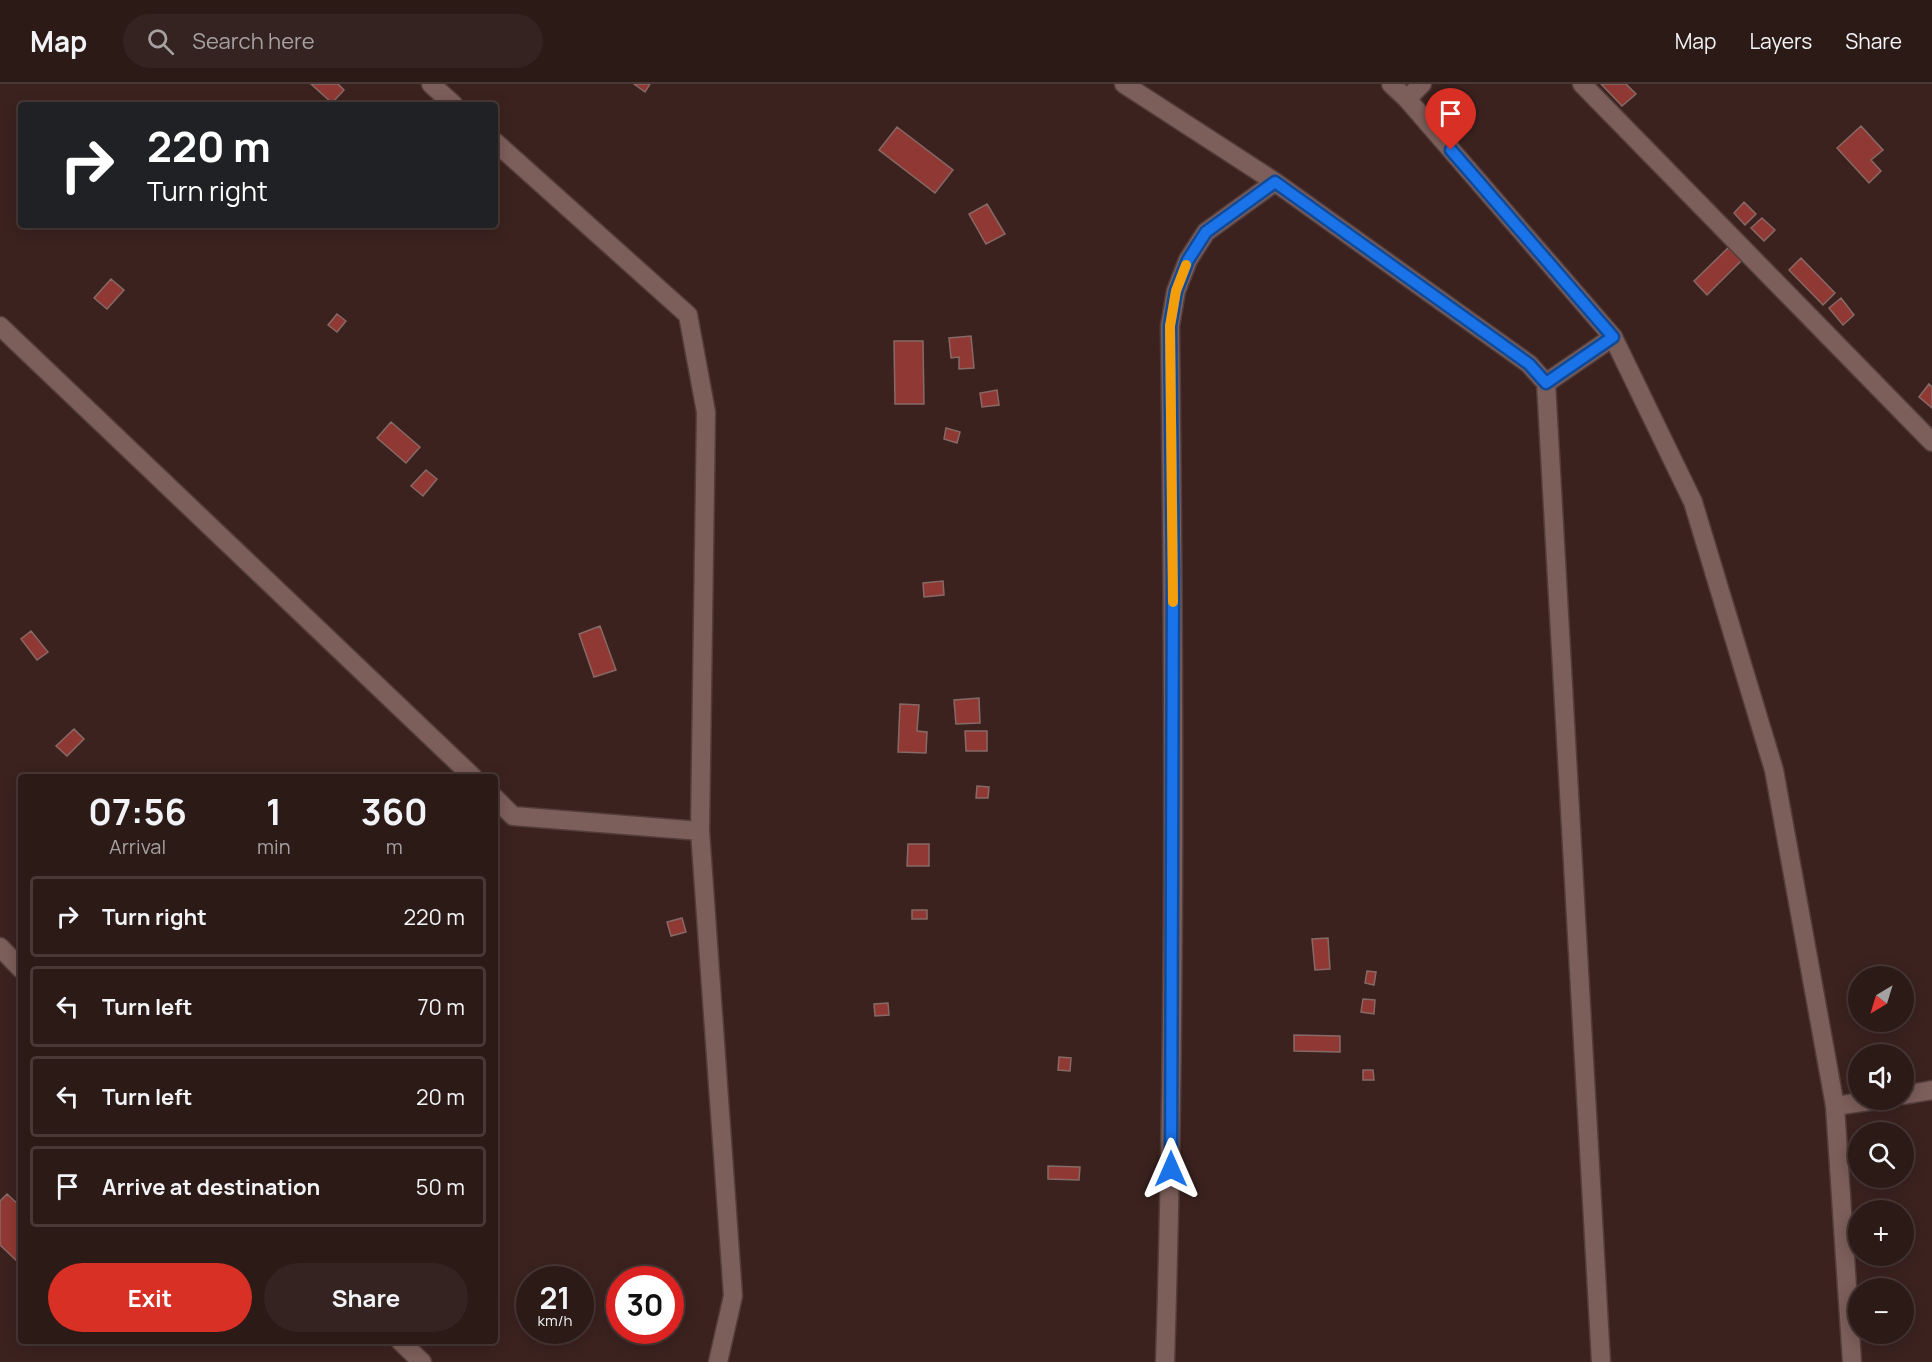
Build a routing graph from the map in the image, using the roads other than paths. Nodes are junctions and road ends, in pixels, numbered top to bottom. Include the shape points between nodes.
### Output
1 (431, 84) edge
2 (1124, 84) edge
3 (1391, 84) edge
4 (1422, 84) edge
5 (1582, 84) edge
6 (1407, 99) junction
7 (451, 102) edge
8 (498, 145) edge
9 (1275, 182) junction
10 (0, 326) edge
11 (1613, 337) junction
12 (1546, 383) junction
13 (1932, 442) edge
14 (470, 774) edge
15 (498, 801) edge
16 (700, 831) junction
17 (0, 947) edge
18 (18, 966) edge
19 (1932, 1090) edge
20 (1914, 1093) edge
21 (1848, 1104) edge
22 (1835, 1106) junction
23 (403, 1344) edge
24 (422, 1362) edge
25 (718, 1362) edge
26 (1165, 1362) edge
27 (1601, 1362) edge
28 (1852, 1362) edge

1 - 7 street
2 - 9 street
3 - 6 street
4 - 6 street
5 - 13 street
6 - 11 street
8 - 16 street via 688,315 706,411
9 - 12 street via 1529,364
9 - 26 street via 1206,232 1188,260 1176,291 1170,326 1172,1145
10 - 14 street
11 - 12 street
11 - 22 street via 1693,502 1774,770
12 - 27 street
15 - 16 street via 513,816
16 - 25 street via 733,1296
17 - 18 street
19 - 20 street
21 - 22 street
22 - 28 street
23 - 24 street

